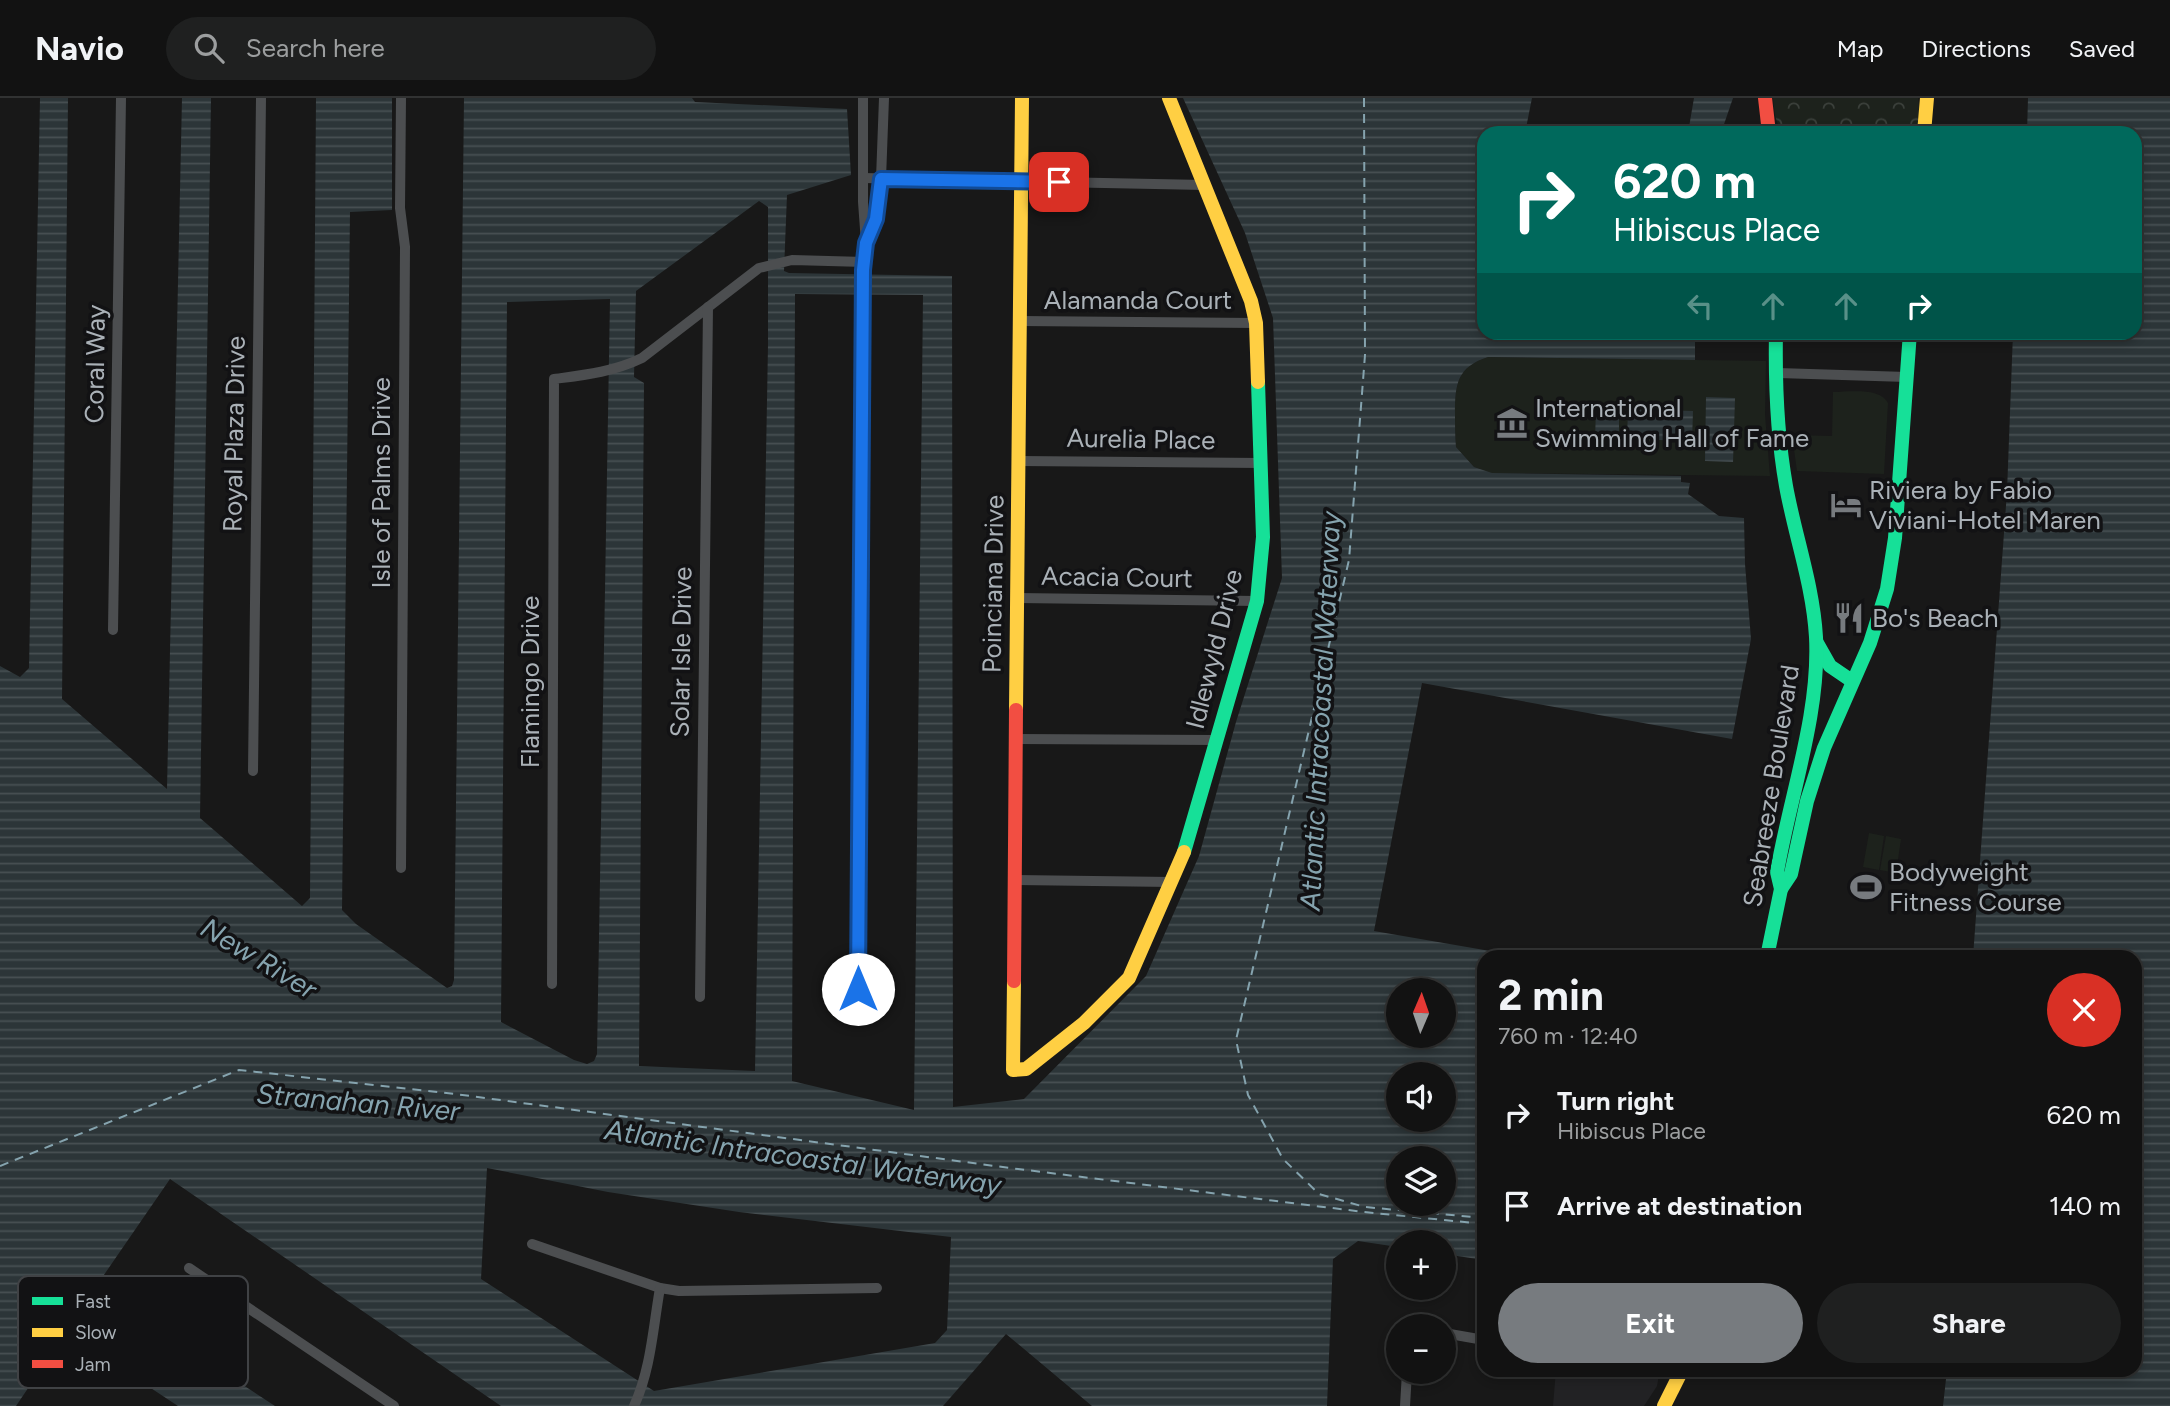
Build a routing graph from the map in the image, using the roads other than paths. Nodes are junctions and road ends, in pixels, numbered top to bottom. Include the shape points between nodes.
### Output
1 (121, 98) edge
2 (261, 98) edge
3 (401, 98) edge
4 (863, 98) edge
5 (884, 98) edge
6 (1023, 98) edge
7 (1168, 98) edge
8 (1765, 98) edge
9 (1927, 98) edge
10 (1768, 126) edge
11 (1925, 126) edge
12 (863, 178) junction
13 (881, 179) junction
14 (1022, 182) junction
15 (1205, 185) junction
16 (866, 243) junction
17 (864, 266) junction
18 (708, 307) junction
19 (1020, 321) junction
20 (1256, 323) junction
21 (1776, 340) edge
22 (1909, 340) edge
23 (1776, 373) junction
24 (1907, 377) junction
25 (1019, 461) junction
26 (1262, 463) junction
27 (1017, 598) junction
28 (1257, 601) junction
29 (114, 630) dead end
30 (1819, 646) junction
31 (1865, 654) junction
32 (1852, 681) junction
33 (1015, 739) junction
34 (1217, 740) junction
35 (253, 771) dead end
36 (401, 869) dead end
37 (1014, 880) junction
38 (1172, 882) junction
39 (1781, 889) junction
40 (1769, 950) edge
41 (552, 984) dead end
42 (858, 989) dead end
43 (700, 997) dead end
44 (1013, 1070) joint
45 (531, 1244) dead end
46 (189, 1268) dead end
47 (201, 1276) edge
48 (660, 1288) junction
49 (877, 1288) dead end
50 (248, 1308) edge
51 (1456, 1335) edge
52 (1477, 1339) edge
53 (1678, 1377) edge
54 (1406, 1384) edge
55 (394, 1406) edge
56 (634, 1406) edge
57 (1405, 1406) edge
58 (1664, 1406) edge

1 - 29 street, Coral Way
2 - 35 street, Royal Plaza Drive
3 - 36 street, Isle of Palms Drive via 400,208 405,247
4 - 12 street
5 - 13 street
6 - 14 street, Poinciana Drive
7 - 15 street, Idlewyld Drive
8 - 10 street
9 - 11 street
12 - 13 street
12 - 16 street
13 - 14 street
13 - 16 street via 876,219
14 - 15 street
14 - 19 street, Poinciana Drive
15 - 20 street, Idlewyld Drive
16 - 17 street
17 - 18 street via 792,260 759,268
17 - 42 street
18 - 41 street, Flamingo Drive via 642,358 602,373 554,379
18 - 43 street, Solar Isle Drive
19 - 20 street, Alamanda Court
19 - 25 street, Poinciana Drive
20 - 26 street, Idlewyld Drive
21 - 23 street, Seabreeze Boulevard
22 - 24 street
23 - 24 street
23 - 30 street, Seabreeze Boulevard via 1781,456 1812,592
24 - 31 street via 1893,554 1884,601
25 - 26 street, Aurelia Place
25 - 27 street, Poinciana Drive
26 - 28 street, Idlewyld Drive via 1263,537
27 - 28 street, Acacia Court
27 - 33 street, Poinciana Drive
28 - 34 street, Idlewyld Drive
30 - 31 street via 1830,659 1844,664
30 - 32 street via 1826,662
30 - 39 street, Seabreeze Boulevard via 1810,716 1777,872
31 - 32 street
32 - 39 street via 1824,748 1791,874
33 - 34 street
33 - 37 street, Poinciana Drive
34 - 38 street, Idlewyld Drive
37 - 38 street
37 - 44 street, Poinciana Drive
38 - 44 street, Idlewyld Drive via 1129,978 1084,1023 1026,1069
39 - 40 street, Seabreeze Boulevard
45 - 48 street
46 - 47 street
48 - 49 street
48 - 56 street via 647,1369
50 - 55 street
51 - 52 street
53 - 58 street
54 - 57 street

